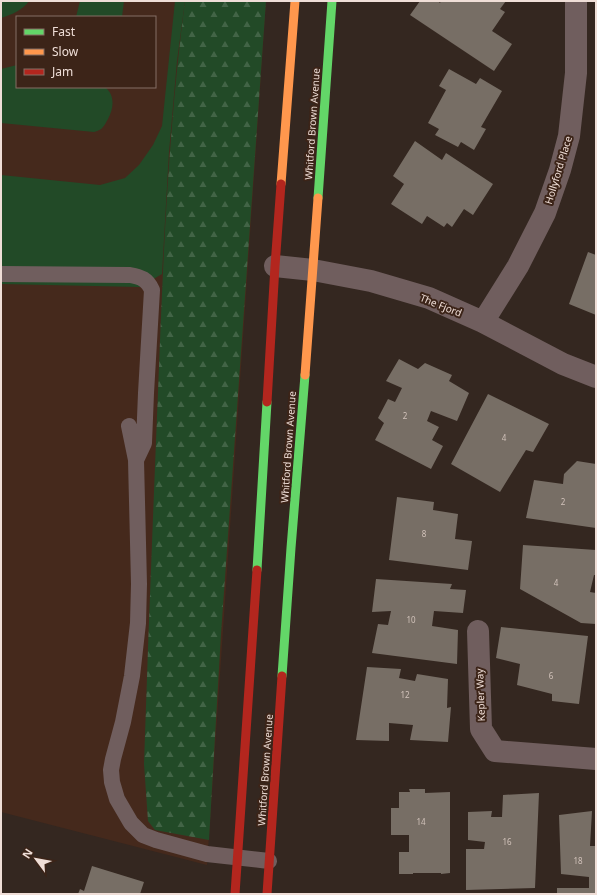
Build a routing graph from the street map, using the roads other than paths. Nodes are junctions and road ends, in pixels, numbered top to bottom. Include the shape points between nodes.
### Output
1 (295, 1) edge
2 (332, 1) edge
3 (576, 1) edge
4 (275, 266) junction
5 (313, 270) junction
6 (1, 274) edge
7 (483, 322) junction
8 (596, 377) edge
9 (129, 426) dead end
10 (136, 460) junction
11 (478, 631) dead end
12 (596, 759) edge
13 (238, 858) junction
14 (269, 860) junction
15 (235, 894) edge
16 (267, 894) edge

1 - 4 main road, Whitford Brown Avenue
2 - 5 main road, Whitford Brown Avenue
3 - 7 street, Hollyford Place via 576,73 569,136 560,170 545,213 518,266
4 - 5 street, The Fjord
4 - 13 main road, Whitford Brown Avenue
5 - 7 street, The Fjord via 371,281 429,298
5 - 14 main road, Whitford Brown Avenue
6 - 10 lane via 130,275 140,277 149,284 152,290 144,443
7 - 8 street, The Fjord via 563,364
9 - 10 lane
10 - 13 lane via 138,623 131,684 112,764 112,782 123,810 143,835 207,854
11 - 12 street, Kepler Way via 481,730 495,751
13 - 14 lane
13 - 15 main road, Whitford Brown Avenue
14 - 16 main road, Whitford Brown Avenue

